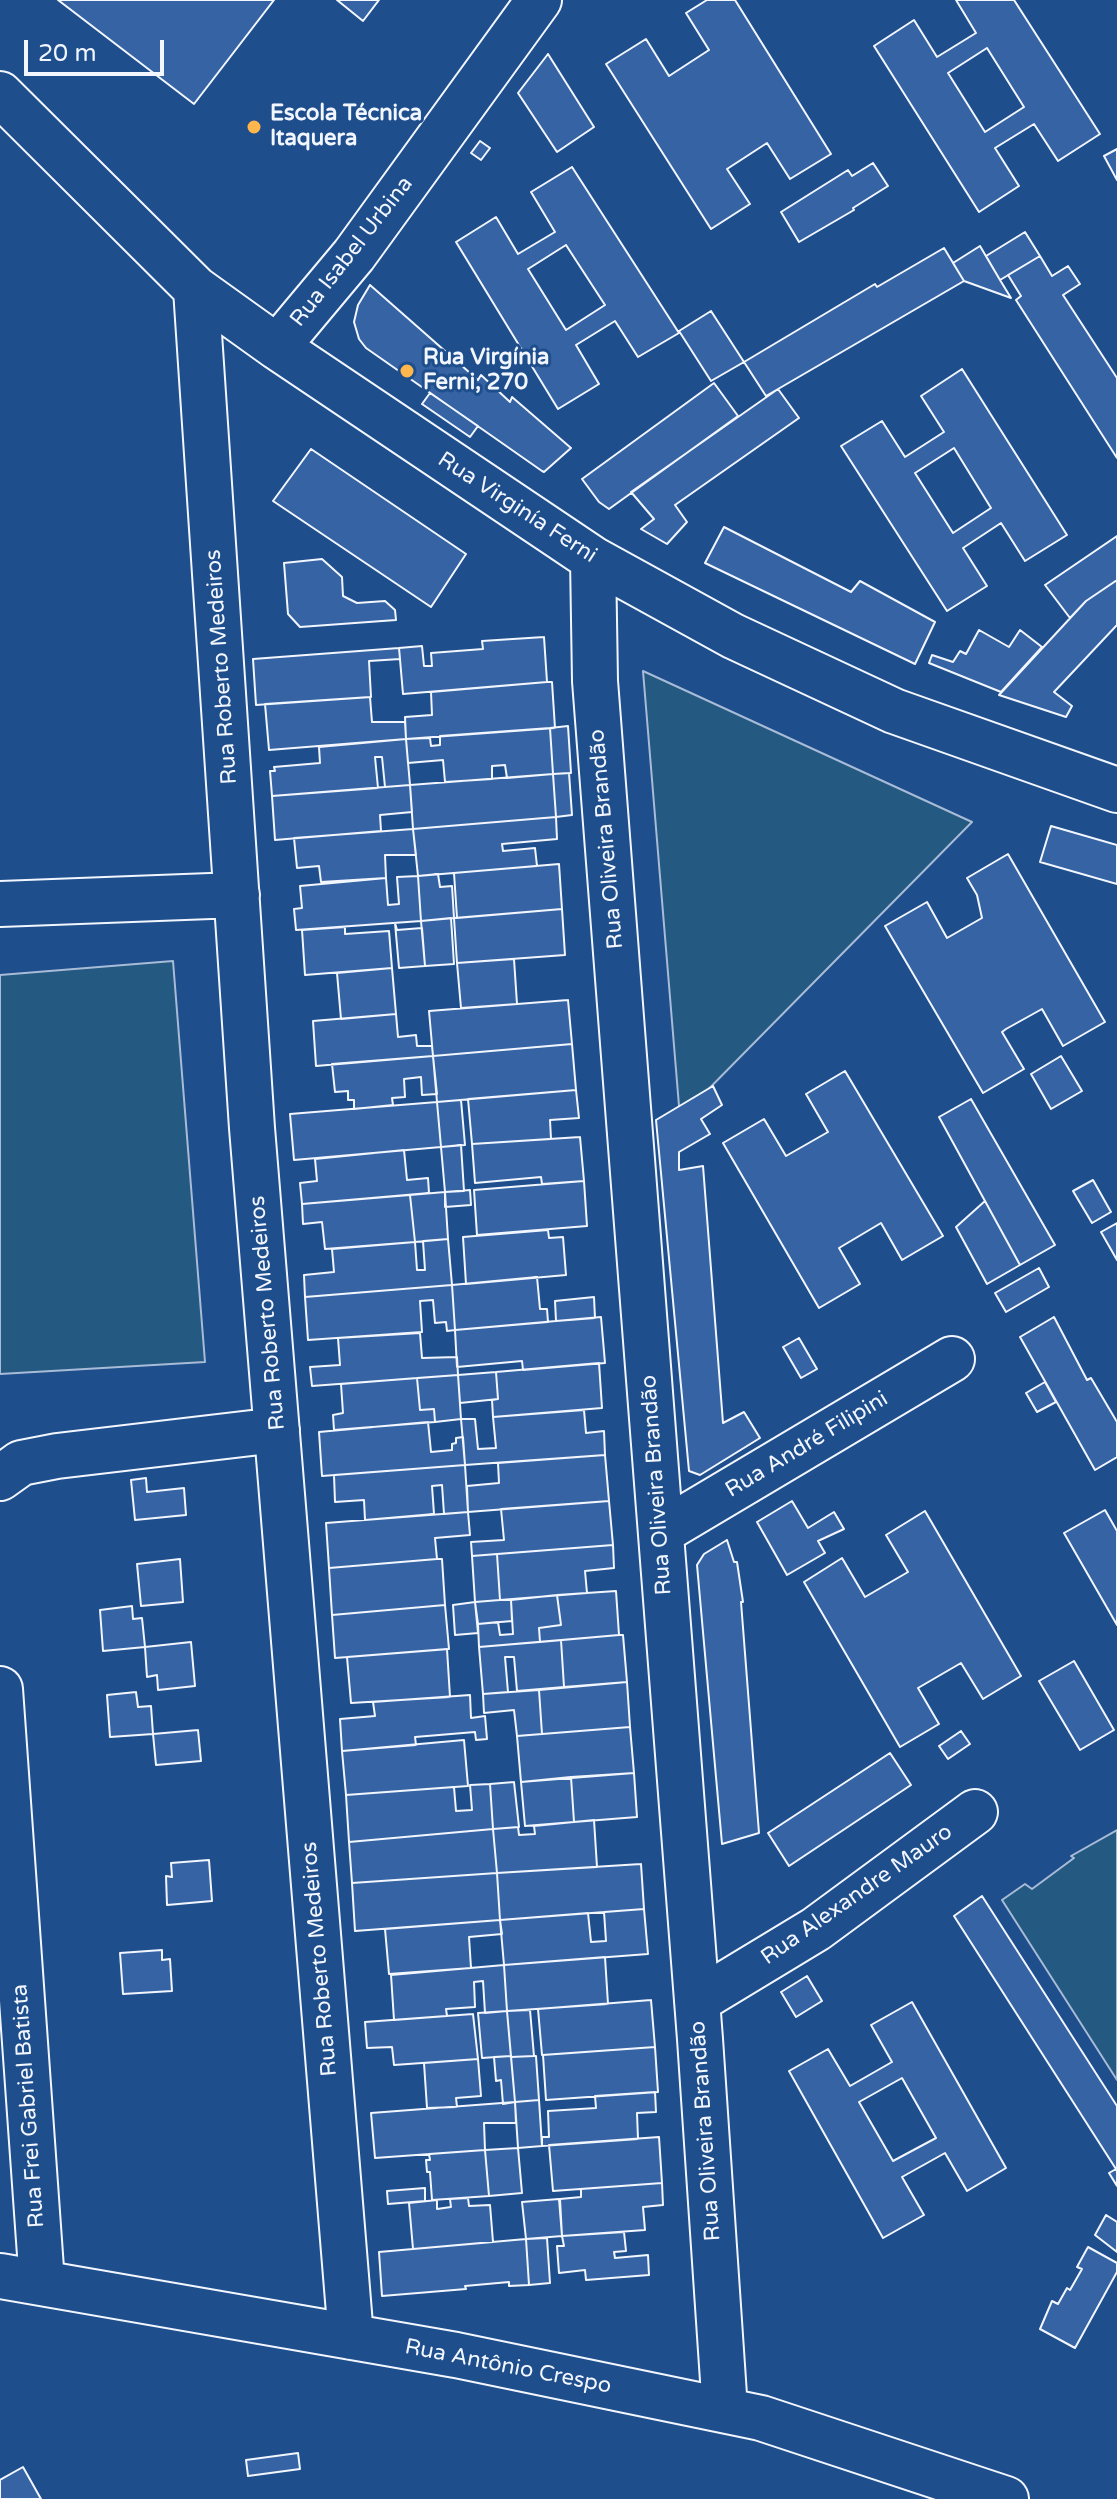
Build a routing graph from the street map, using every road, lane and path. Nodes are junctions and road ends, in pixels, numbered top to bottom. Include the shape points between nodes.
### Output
1 (539, 0) edge
2 (0, 94) edge
3 (196, 289) junction
4 (277, 347) junction
5 (593, 559) junction
6 (1117, 790) edge
7 (237, 895) junction
8 (0, 904) edge
9 (952, 1359) dead end
10 (277, 1430) junction
11 (0, 1478) edge
12 (661, 1532) junction
13 (0, 1689) edge
14 (975, 1812) dead end
15 (697, 2001) junction
16 (21, 2280) edge
17 (351, 2337) junction
18 (725, 2410) junction
19 (1006, 2499) edge

1 - 4 street, Rua Isabel Urbina via 354,255
2 - 3 street, Rua Virginía Ferni
3 - 4 street, Rua Virginía Ferni
3 - 7 street, Rua Roberto Medeiros
4 - 5 street, Rua Virginía Ferni
5 - 6 street, Rua Virginía Ferni via 733,636 894,711
5 - 12 street, Rua Oliveira Brandão via 595,681
7 - 8 street
7 - 10 street, Rua Roberto Medeiros
9 - 12 street, Rua André Filipini
10 - 11 street via 57,1456 21,1463
10 - 17 street, Rua Roberto Medeiros
12 - 15 street, Rua Oliveira Brandão
13 - 16 street, Rua Frei Gabriel Batista
14 - 15 street, Rua Alexandre Mauro via 816,1929
15 - 18 street, Rua Oliveira Brandão
16 - 17 street, Rua Antônio Crespo
17 - 18 street, Rua Antônio Crespo
18 - 19 street, Rua Antônio Crespo

